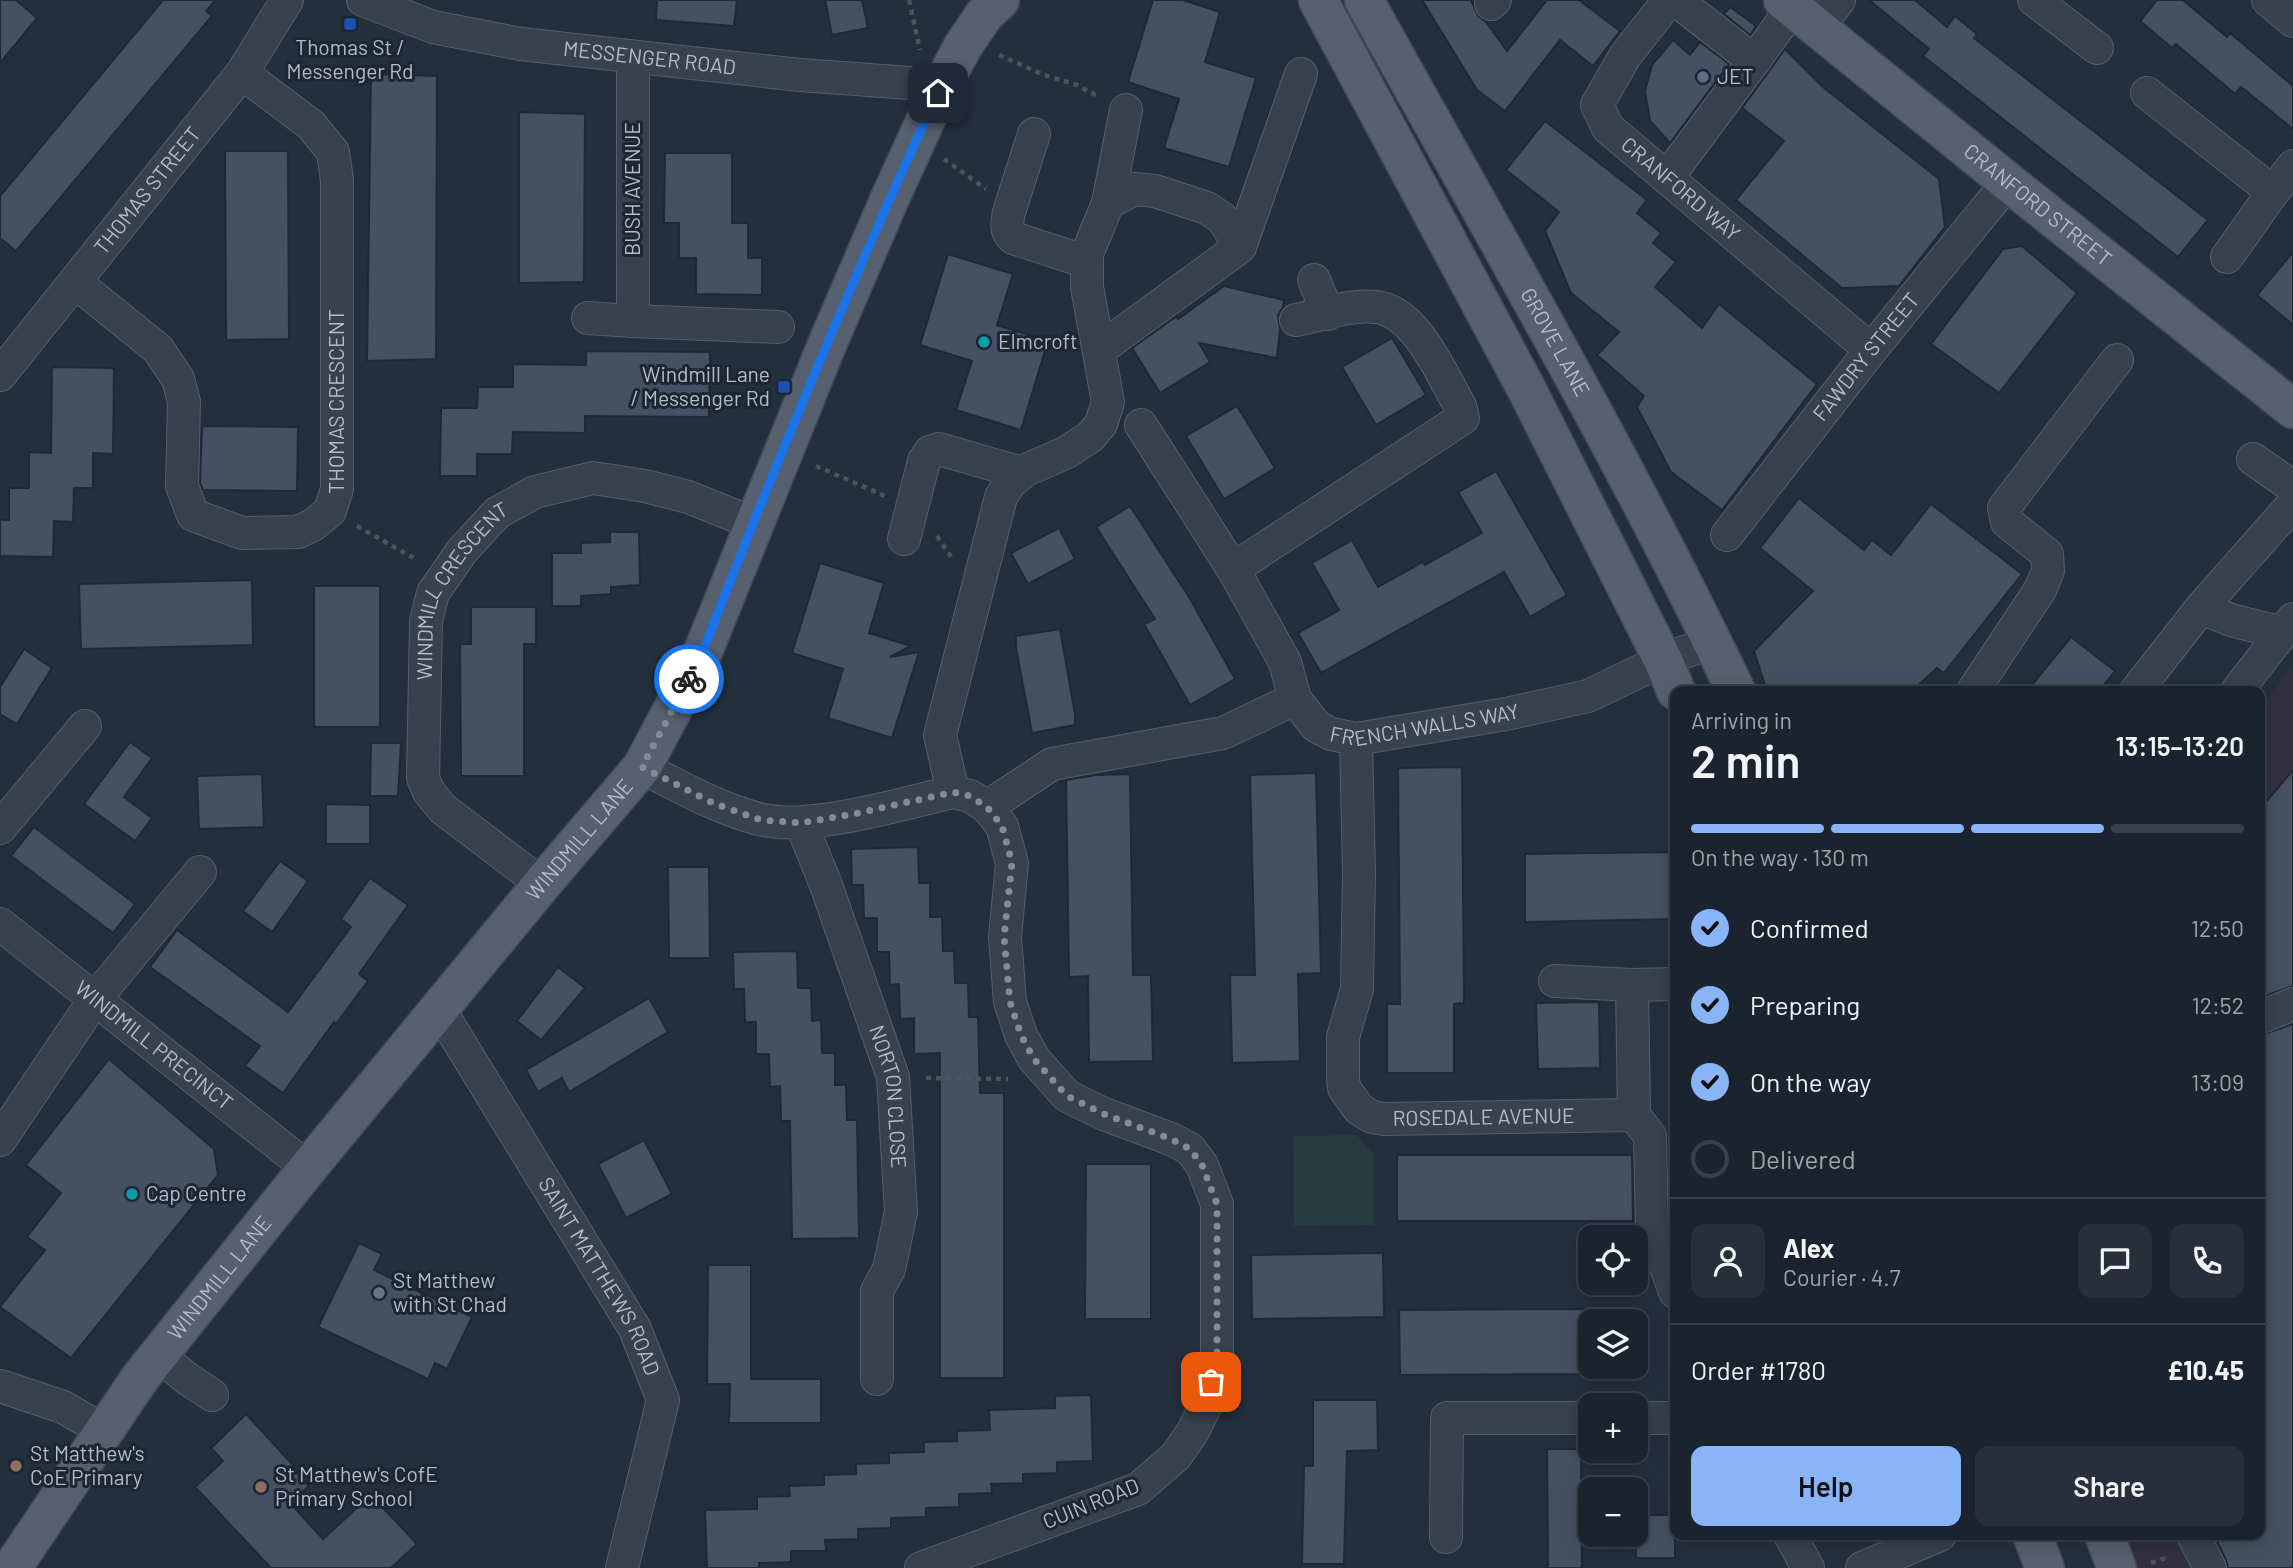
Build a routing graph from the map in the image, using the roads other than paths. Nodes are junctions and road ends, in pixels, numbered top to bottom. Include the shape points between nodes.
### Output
1 (287, 0) edge
2 (363, 0) edge
3 (1318, 0) edge
4 (1364, 0) edge
5 (1669, 0) edge
6 (1676, 0) edge
7 (2034, 0) edge
8 (2268, 0) edge
9 (1808, 9) edge
10 (984, 15) edge
11 (2293, 21) edge
12 (2097, 48) dead end
13 (633, 57) junction
14 (1754, 61) junction
15 (242, 73) junction
16 (1301, 74) dead end
17 (931, 88) junction
18 (2147, 93) dead end
19 (1126, 110) road end
20 (1034, 134) dead end
21 (2293, 166) edge
22 (1667, 178) junction
23 (2008, 182) junction
24 (2273, 192) junction
25 (1108, 203) junction
26 (1240, 247) junction
27 (2227, 257) dead end
28 (1087, 262) junction
29 (1314, 280) dead end
30 (75, 282) junction
31 (1328, 314) junction
32 (588, 318) dead end
33 (1296, 320) dead end
34 (633, 321) junction
35 (778, 327) dead end
36 (1871, 350) junction
37 (1099, 351) junction
38 (2117, 360) dead end
39 (0, 375) edge
40 (2293, 409) edge
41 (1123, 412) junction
42 (2253, 459) dead end
43 (1022, 473) junction
44 (2293, 487) edge
45 (2293, 504) edge
46 (753, 523) junction
47 (1727, 534) dead end
48 (904, 539) dead end
49 (1233, 569) junction
50 (2201, 608) junction
51 (2286, 637) edge
52 (1712, 642) junction
53 (1670, 676) edge
54 (1734, 686) edge
55 (1976, 686) edge
56 (2140, 686) edge
57 (2242, 686) edge
58 (1295, 699) junction
59 (85, 726) dead end
60 (1356, 738) junction
61 (642, 767) junction
62 (953, 792) junction
63 (987, 807) junction
64 (801, 823) junction
65 (0, 828) edge
66 (200, 872) dead end
67 (542, 884) junction
68 (0, 924) edge
69 (1555, 981) dead end
70 (1670, 984) edge
71 (1632, 985) junction
72 (94, 999) junction
73 (2293, 1004) edge
74 (439, 1009) junction
75 (2265, 1016) edge
76 (1634, 1115) junction
77 (0, 1140) edge
78 (308, 1168) junction
79 (1670, 1279) edge
80 (159, 1355) junction
81 (877, 1379) dead end
82 (0, 1386) edge
83 (212, 1395) dead end
84 (1578, 1418) edge
85 (1648, 1418) edge
86 (1670, 1418) edge
87 (103, 1430) junction
88 (1446, 1537) dead end
89 (1793, 1540) edge
90 (1928, 1540) edge
91 (2034, 1540) edge
92 (2106, 1540) edge
93 (2196, 1540) edge
94 (12, 1568) edge
95 (622, 1568) edge
96 (921, 1568) edge
97 (1808, 1568) edge
98 (1862, 1568) edge
99 (2045, 1568) edge
100 (2117, 1568) edge
101 (2210, 1568) edge

1 - 15 street, THOMAS STREET
2 - 13 street, MESSENGER ROAD via 433,27 521,44
3 - 53 main road via 1526,388
4 - 52 main road, GROVE LANE via 1592,410
5 - 22 street, CRANFORD WAY via 1625,56 1597,105 1608,128
6 - 14 street
7 - 12 street
8 - 11 street
9 - 14 street
9 - 23 main road, CRANFORD STREET
10 - 17 main road, WINDMILL LANE
13 - 17 street, MESSENGER ROAD
13 - 34 street, BUSH AVENUE
14 - 22 street
15 - 30 street, THOMAS STREET
15 - 30 street, THOMAS CRESCENT via 311,125 333,152 337,180 337,489 330,511 298,532 264,533 242,533 193,515 181,486 184,402 178,379 158,349
16 - 26 street
17 - 46 main road, WINDMILL LANE via 890,198
18 - 24 street
19 - 25 street, FRENCH WALLS WAY
20 - 28 street via 1009,212 1008,233
21 - 24 street
22 - 36 street, CRANFORD WAY
23 - 36 street, FAWDRY STREET
23 - 40 main road, CRANFORD STREET
24 - 27 street
25 - 26 street via 1134,189 1207,208 1223,219
25 - 28 street, FRENCH WALLS WAY
26 - 37 street
28 - 37 street, FRENCH WALLS WAY
29 - 31 street
30 - 39 street, THOMAS STREET
31 - 33 street
31 - 49 street via 1360,307 1394,312 1416,332 1463,418
32 - 34 street
34 - 35 street
36 - 47 street, FAWDRY STREET
37 - 41 street, FRENCH WALLS WAY
38 - 55 street via 2004,508 2007,522 2047,555 2048,571
41 - 43 street via 1068,452
41 - 49 street, FRENCH WALLS WAY
42 - 44 street
43 - 48 street via 939,449 930,452
43 - 62 street via 1001,497 940,735
45 - 50 street
46 - 61 main road, WINDMILL LANE via 702,654
46 - 67 street, WINDMILL CRESCENT via 688,497 593,478 535,492 498,513 462,551 433,593 426,621 423,778 443,809
49 - 58 street, FRENCH WALLS WAY via 1285,662
50 - 51 street
50 - 56 street
51 - 57 street
52 - 53 street, FRENCH WALLS WAY
52 - 54 main road, GROVE LANE
53 - 60 street, FRENCH WALLS WAY via 1506,714
58 - 60 street, FRENCH WALLS WAY via 1316,726
58 - 63 street via 1223,733 1052,764
59 - 65 street
60 - 76 street, ROSEDALE AVENUE via 1357,989 1343,1037 1344,1088 1350,1099 1372,1117 1384,1118
61 - 64 street via 713,803 761,820
61 - 67 main road, WINDMILL LANE
62 - 63 street
62 - 64 street
63 - 96 street, CUIN ROAD via 1002,826 1012,863 1004,937 1010,1002 1034,1059 1067,1096 1171,1139 1190,1149 1202,1165 1217,1204 1217,1359 1206,1405 1192,1433 1177,1456 1138,1489
64 - 81 street, NORTON CLOSE via 893,1077 901,1212 888,1269 877,1291
66 - 72 street
67 - 74 main road, WINDMILL LANE
68 - 72 street, WINDMILL PRECINCT
69 - 71 street
70 - 71 street
71 - 76 street
72 - 77 street
72 - 78 street, WINDMILL PRECINCT
73 - 75 street
74 - 78 main road, WINDMILL LANE
74 - 95 street, SAINT MATTHEWS ROAD via 635,1329 663,1400
76 - 79 street via 1650,1136 1651,1228
78 - 80 main road, WINDMILL LANE
80 - 83 street
80 - 87 main road, WINDMILL LANE
82 - 87 street via 63,1407
84 - 88 street via 1447,1418
85 - 86 street
87 - 94 main road, WINDMILL LANE
89 - 97 street
90 - 98 street
91 - 99 main road
92 - 100 main road
93 - 101 street

